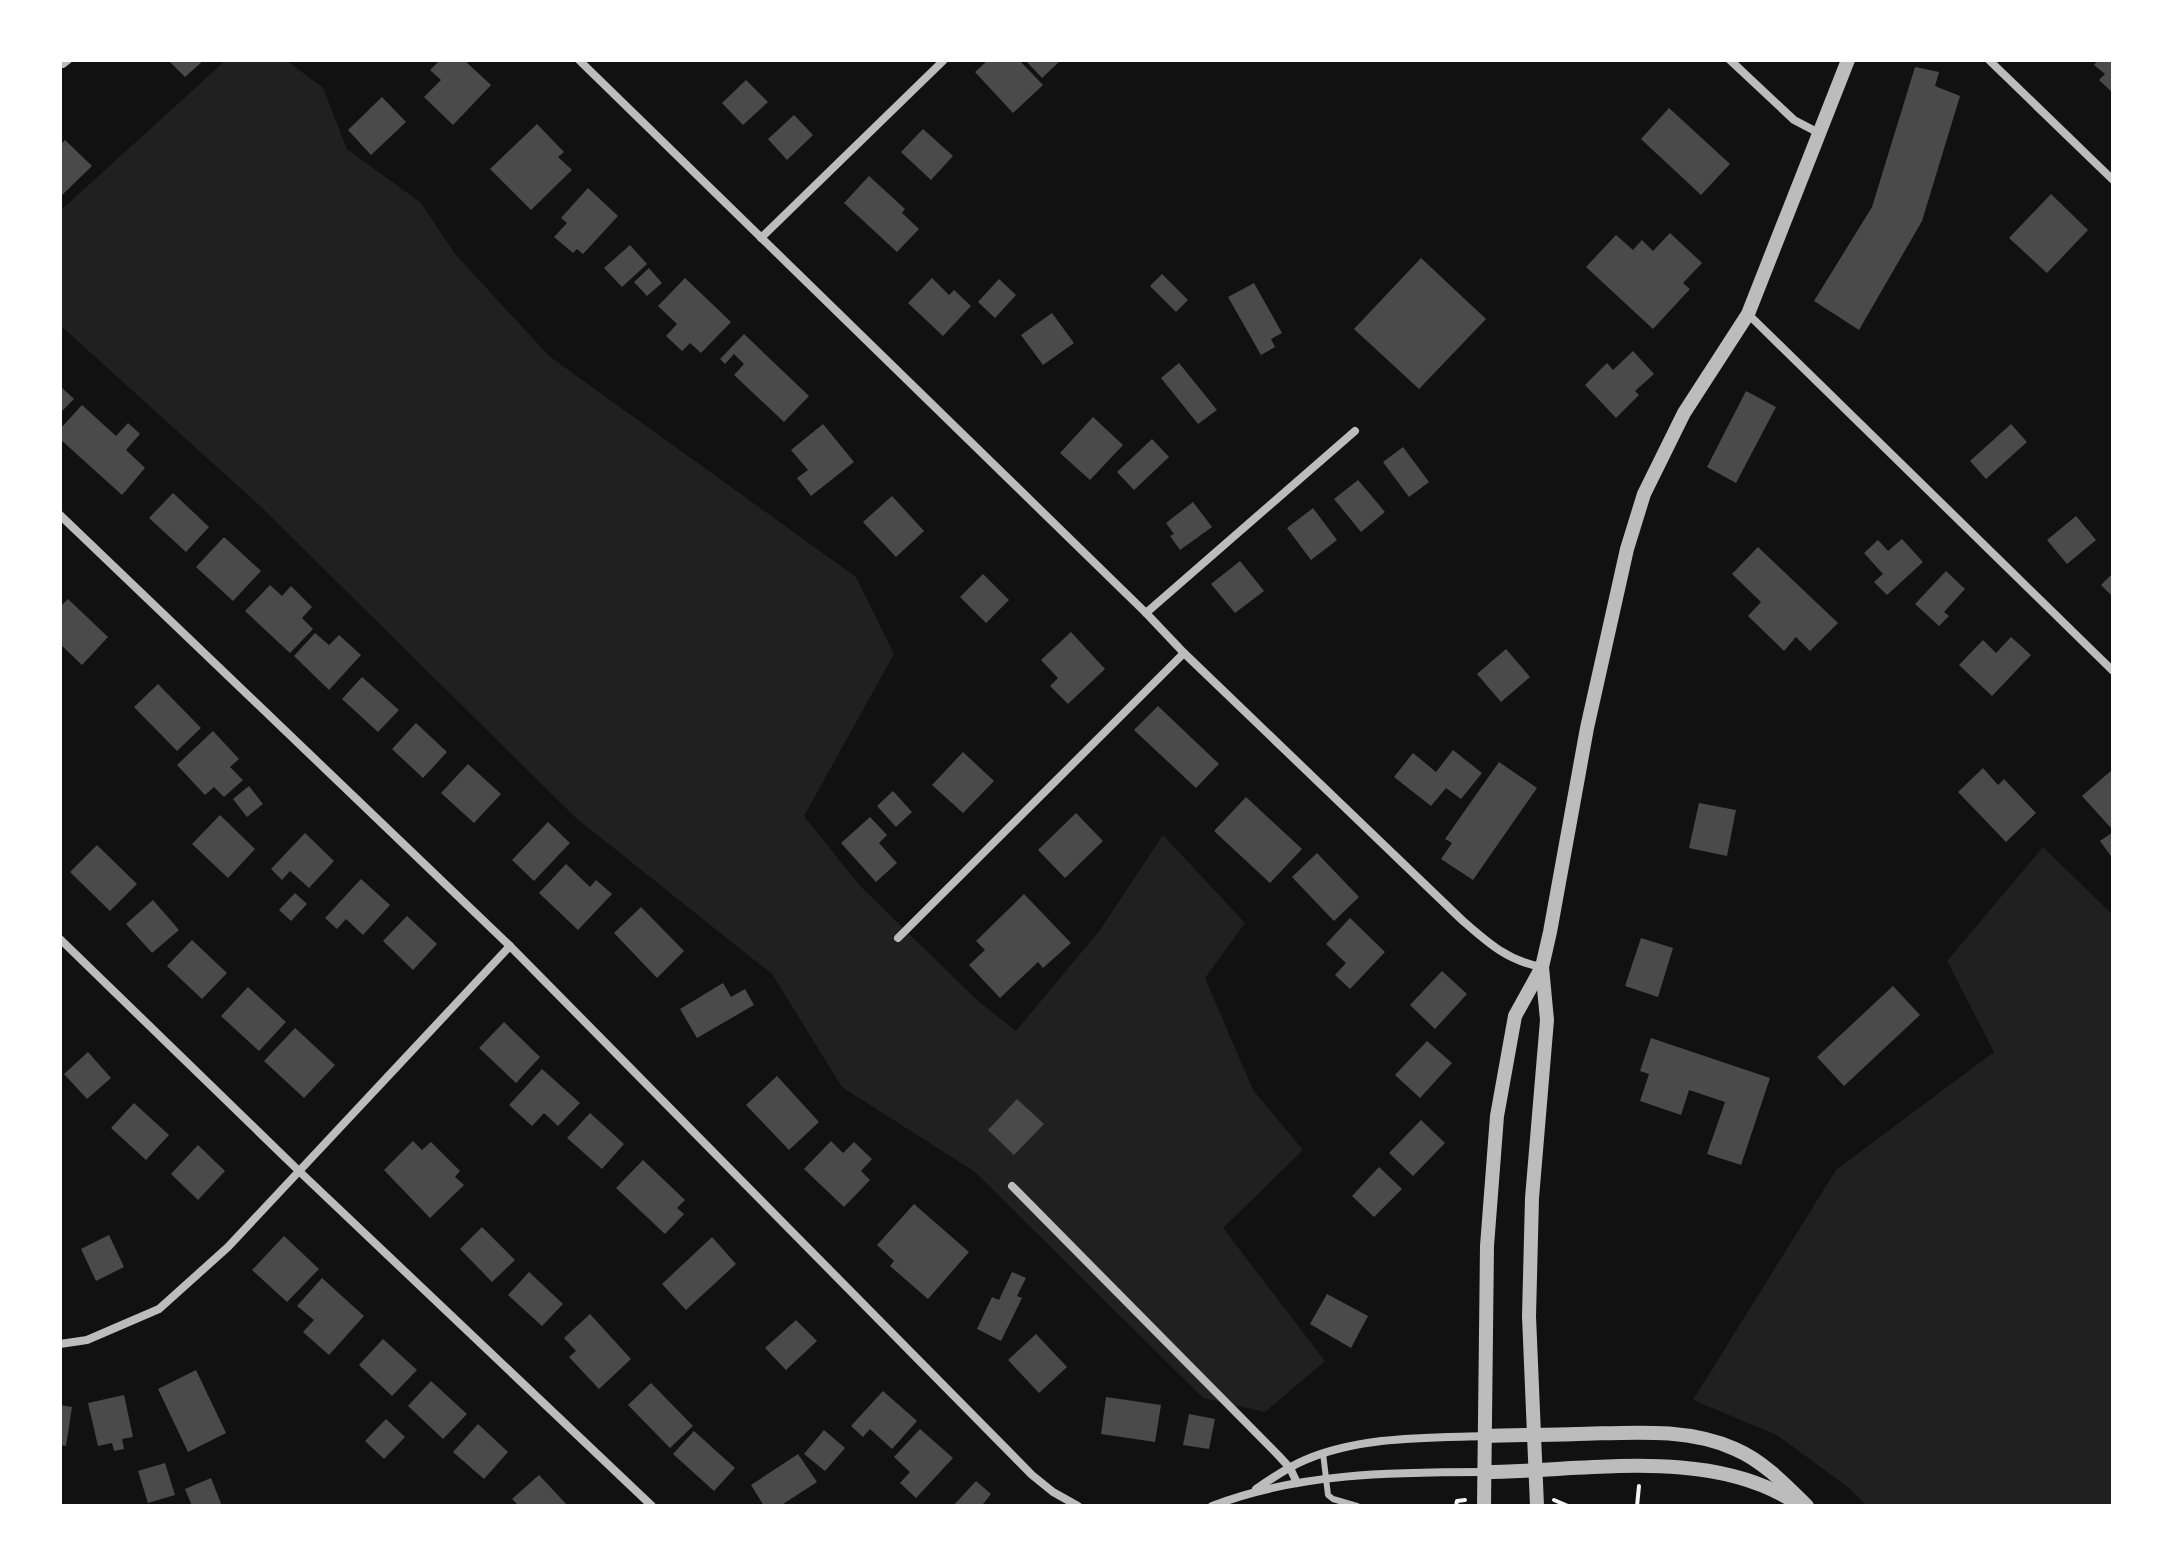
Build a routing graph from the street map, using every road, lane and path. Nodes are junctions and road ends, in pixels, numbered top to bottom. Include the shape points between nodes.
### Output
1 (579, 60) edge
2 (944, 60) edge
3 (1730, 60) edge
4 (1848, 60) edge
5 (1989, 60) edge
6 (1817, 132) junction
7 (2113, 180) edge
8 (761, 238) junction
9 (1748, 314) junction
10 (1355, 431) dead end
11 (60, 515) edge
12 (1146, 613) junction
13 (1184, 653) junction
14 (2113, 671) edge
15 (898, 938) dead end
16 (60, 939) edge
17 (510, 946) junction
18 (1542, 967) junction
19 (300, 1172) junction
20 (1012, 1186) dead end
21 (60, 1344) edge
22 (1534, 1435) junction
23 (1485, 1436) junction
24 (1323, 1453) junction
25 (1290, 1468) junction
26 (1484, 1472) junction
27 (1535, 1472) junction
28 (1326, 1480) junction
29 (1297, 1483) junction
30 (1649, 1485) dead end
31 (1254, 1490) junction
32 (652, 1506) edge
33 (1078, 1506) edge
34 (1212, 1506) edge
35 (1357, 1506) edge
36 (1484, 1506) edge
37 (1537, 1506) edge
38 (1637, 1506) edge
39 (1804, 1506) edge

1 - 8 street
2 - 8 street
3 - 6 street via 1794,120
4 - 6 street
5 - 7 street
6 - 9 street
8 - 12 street
9 - 14 street
9 - 18 street via 1684,413 1627,549
10 - 12 street
11 - 17 street
12 - 13 street
13 - 15 street
13 - 18 street via 1463,921 1504,955
16 - 19 street
17 - 19 street
17 - 33 street via 1032,1475
18 - 22 street via 1547,1020 1532,1198 1529,1316
18 - 23 street via 1515,1016 1497,1116 1487,1261
19 - 21 street via 159,1309 87,1340
19 - 32 street
20 - 25 street
22 - 23 street
22 - 27 street
22 - 39 street via 1652,1433 1710,1441 1750,1457
23 - 24 street via 1376,1442
23 - 26 street
24 - 25 street
24 - 28 lane
25 - 29 street
25 - 31 street
26 - 27 street
26 - 28 street
26 - 36 street
27 - 37 street
27 - 39 street via 1692,1469 1747,1479
28 - 29 street
28 - 35 lane via 1330,1497
29 - 31 street
30 - 38 path via 1637,1486
31 - 34 street

